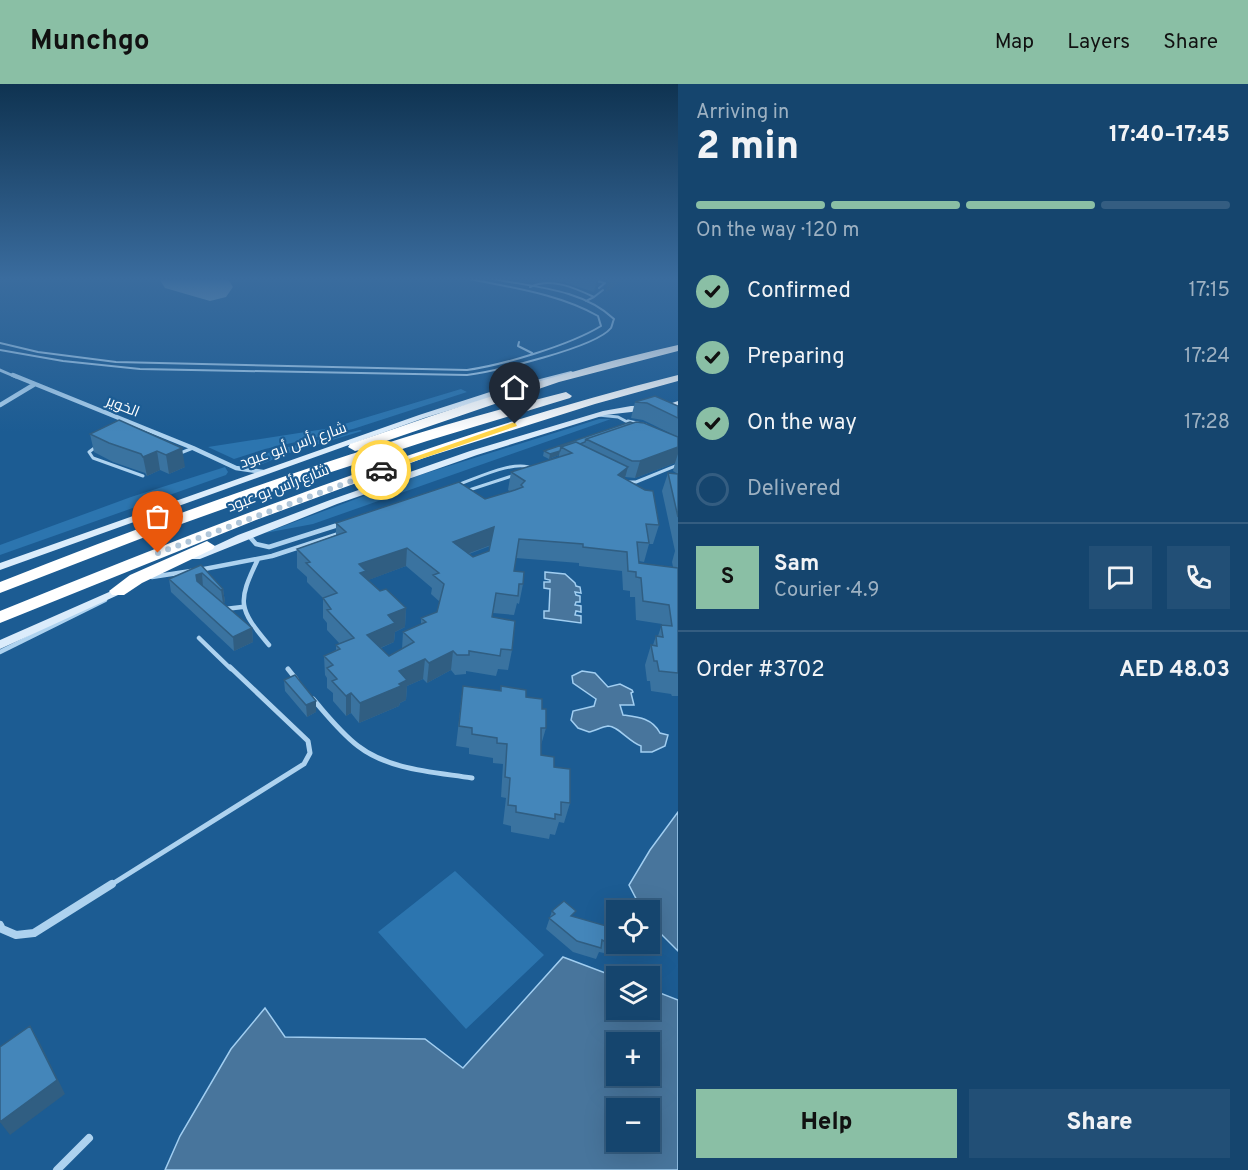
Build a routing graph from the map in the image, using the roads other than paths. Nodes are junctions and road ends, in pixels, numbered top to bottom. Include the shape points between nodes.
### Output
1 (598, 330) edge
2 (609, 330) edge
3 (519, 342) dead end
4 (0, 343) edge
5 (678, 348) edge
6 (0, 350) edge
7 (532, 353) junction
8 (678, 356) edge
9 (678, 367) edge
10 (0, 370) edge
11 (678, 378) edge
12 (35, 384) junction
13 (678, 389) edge
14 (678, 403) edge
15 (0, 405) edge
16 (625, 408) junction
17 (596, 416) junction
18 (618, 417) junction
19 (625, 421) junction
20 (515, 424) junction
21 (140, 426) junction
22 (652, 428) edge
23 (131, 430) edge
24 (646, 431) edge
25 (102, 444) edge
26 (194, 448) junction
27 (173, 454) edge
28 (543, 465) edge
29 (678, 465) edge
30 (236, 468) junction
31 (533, 469) junction
32 (143, 476) dead end
33 (264, 477) junction
34 (355, 479) junction
35 (620, 480) edge
36 (236, 481) junction
37 (453, 486) edge
38 (457, 494) edge
39 (221, 504) junction
40 (344, 523) edge
41 (353, 529) edge
42 (249, 535) junction
43 (258, 559) junction
44 (0, 567) edge
45 (148, 577) junction
46 (0, 588) edge
47 (118, 591) junction
48 (220, 607) edge
49 (242, 607) junction
50 (0, 617) edge
51 (199, 638) dead end
52 (0, 645) edge
53 (269, 645) dead end
54 (0, 652) edge
55 (288, 669) dead end
56 (304, 688) edge
57 (311, 696) edge
58 (472, 778) dead end
59 (0, 925) edge
60 (89, 1138) dead end
61 (57, 1170) edge

1 - 7 lane
2 - 6 lane via 604,335 477,375 140,369
3 - 7 lane via 518,346
4 - 7 lane via 68,356 155,364 454,370 490,367
5 - 33 highway via 601,366
8 - 33 highway via 520,399
9 - 39 highway, شارع رأس بو عبود via 522,408
10 - 12 street, الخوير
11 - 20 highway, شارع رأس بو عبود
12 - 15 street
12 - 21 street, الخوير
13 - 20 highway
14 - 16 street via 668,407
16 - 17 street
16 - 18 lane
17 - 18 lane
17 - 42 street via 441,464
18 - 19 lane
19 - 22 lane
19 - 24 lane
20 - 34 highway, شارع رأس بو عبود
21 - 23 lane
21 - 26 street, الخوير
25 - 32 lane via 90,450 90,456
26 - 27 lane
26 - 30 street, الخوير
28 - 31 lane
29 - 35 lane via 630,485
30 - 33 street, الخوير
30 - 36 street
31 - 37 lane via 516,465
31 - 38 lane
33 - 36 street, شارع رأس أبو عبود
33 - 39 highway
34 - 47 highway via 136,579
34 - 50 highway, شارع رأس بو عبود via 137,560
36 - 44 street, شارع رأس أبو عبود
39 - 46 highway, شارع رأس بو عبود
40 - 42 lane via 269,547 256,544
41 - 43 lane
42 - 45 street
43 - 45 lane
43 - 49 lane via 241,595
45 - 47 street
47 - 52 street
47 - 54 lane
48 - 49 lane
49 - 53 lane
51 - 59 lane via 308,741 310,753 304,764 34,933 16,935
55 - 56 lane
57 - 58 lane via 347,738 378,757
60 - 61 lane

